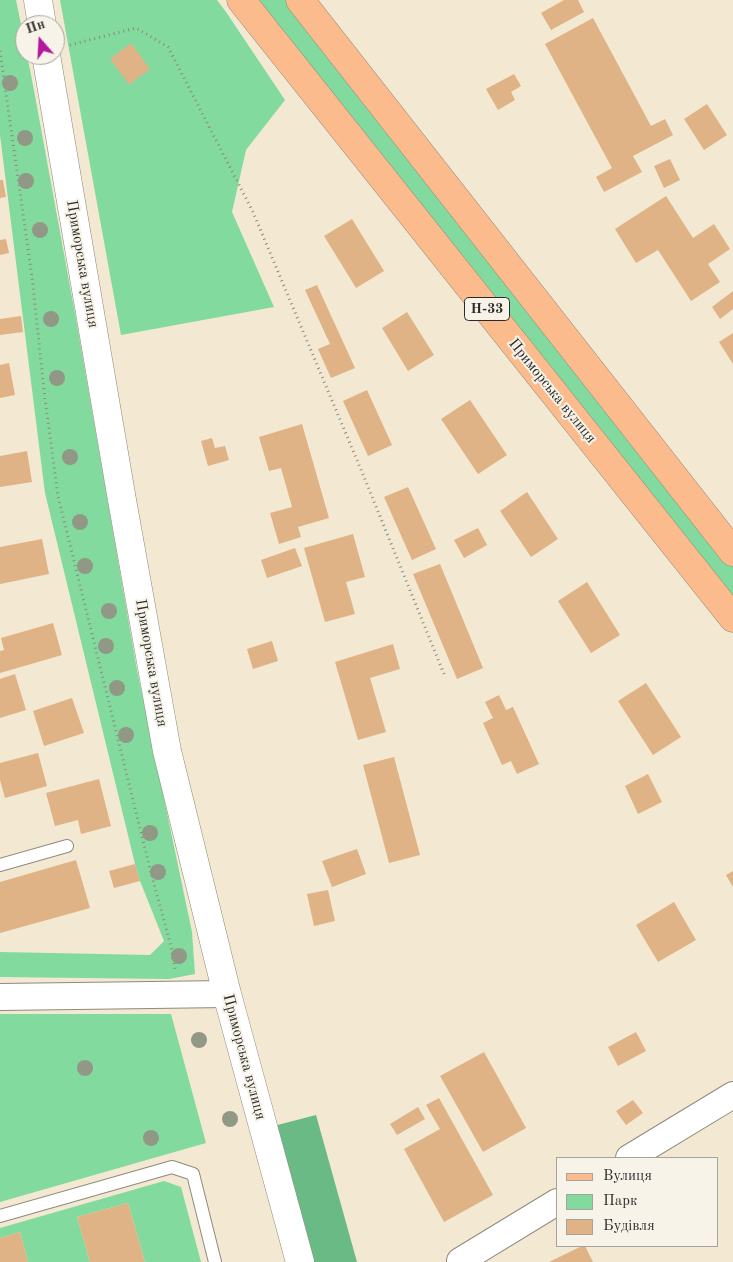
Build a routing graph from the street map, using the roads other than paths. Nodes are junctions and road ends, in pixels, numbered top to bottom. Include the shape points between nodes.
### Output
1 (38, 0) edge
2 (241, 0) edge
3 (300, 0) edge
4 (40, 15) edge
5 (57, 65) edge
6 (733, 552) edge
7 (733, 618) edge
8 (67, 846) dead end
9 (0, 865) edge
10 (227, 994) junction
11 (0, 997) edge
12 (733, 1095) edge
13 (631, 1157) edge
14 (556, 1203) edge
15 (0, 1216) edge
16 (460, 1261) edge
17 (214, 1262) edge
18 (300, 1262) edge

1 - 4 street
2 - 7 main road, Приморська вулиця / Н-33
3 - 6 main road, Н-33
5 - 10 street, Приморська вулиця via 122,500 167,751
8 - 9 lane
10 - 11 street
10 - 18 street, Приморська вулиця
12 - 13 street
14 - 16 street
15 - 17 lane via 172,1168 193,1174

